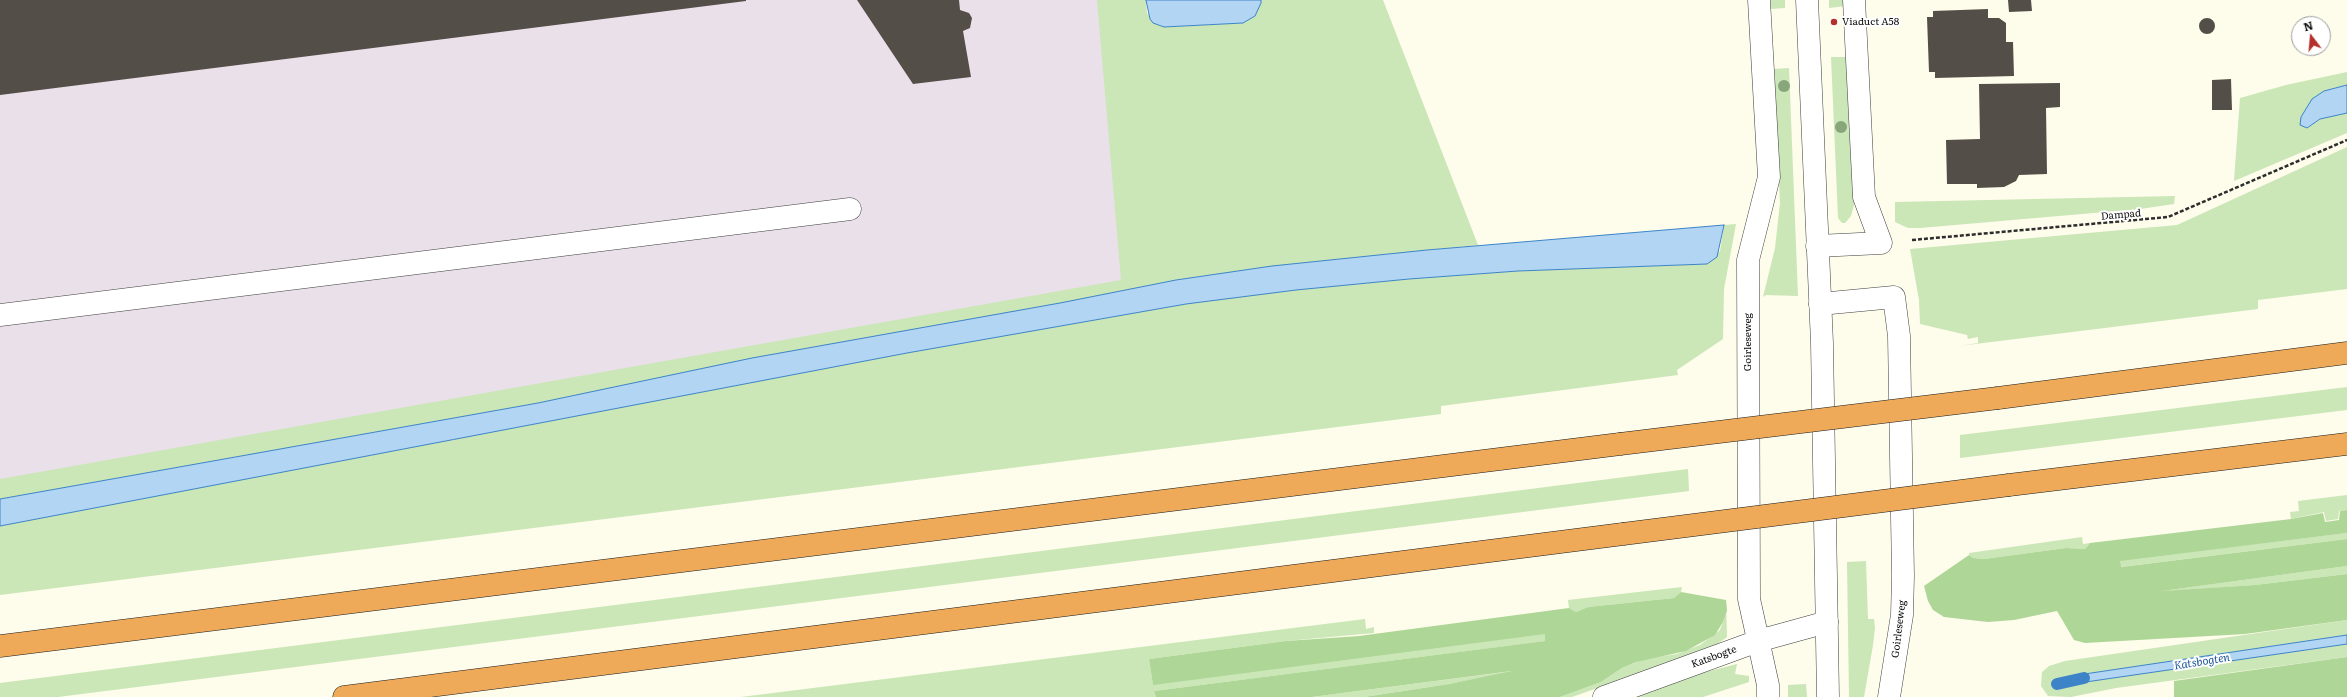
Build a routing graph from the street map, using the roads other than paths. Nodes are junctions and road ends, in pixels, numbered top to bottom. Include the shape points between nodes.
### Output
1 (1758, 0) edge
2 (1807, 0) edge
3 (1854, 0) edge
4 (850, 209) dead end
5 (1817, 246) junction
6 (1820, 304) junction
7 (0, 315) edge
8 (2347, 353) edge
9 (2347, 444) edge
10 (1827, 622) junction
11 (1758, 641) junction
12 (0, 646) edge
13 (1768, 691) edge
14 (344, 697) edge
15 (1604, 697) edge
16 (1828, 697) edge
17 (1889, 697) edge

1 - 11 street, Goirleseweg via 1769,177 1748,260 1749,599
2 - 5 street
3 - 5 street via 1864,197 1881,243
4 - 7 street
5 - 6 street
6 - 10 street
6 - 17 street, Goirleseweg via 1894,297 1899,336 1903,576 1902,615
8 - 12 highway, bridge
9 - 14 highway, bridge
10 - 11 street, Katsbogte
10 - 16 street
11 - 13 street, Goirleseweg
11 - 15 street, Katsbogte

